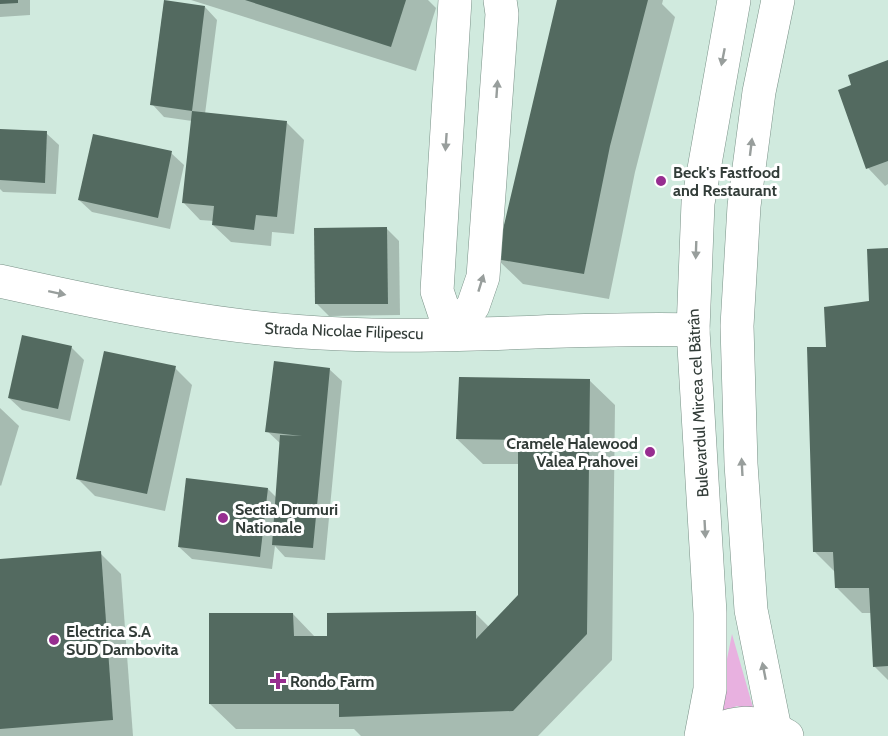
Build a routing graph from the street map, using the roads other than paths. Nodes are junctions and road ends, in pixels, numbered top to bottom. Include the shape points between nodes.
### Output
1 (455, 0) edge
2 (500, 0) edge
3 (734, 0) edge
4 (778, 0) edge
5 (0, 281) edge
6 (693, 330) junction
7 (451, 333) junction
8 (781, 732) edge
9 (701, 736) edge

1 -> 7 main road via 437,291
7 -> 2 main road via 473,306 483,277
3 -> 6 main road, Bulevardul Mircea cel Bătrân via 698,202
8 -> 4 main road via 751,609 737,326 744,206 759,92
5 -> 7 main road, Strada Nicolae Filipescu via 214,324 343,334
6 - 7 main road, Strada Nicolae Filipescu
6 -> 9 main road, Bulevardul Mircea cel Bătrân via 710,613 710,689
8 - 9 main road via 752,722 728,724

